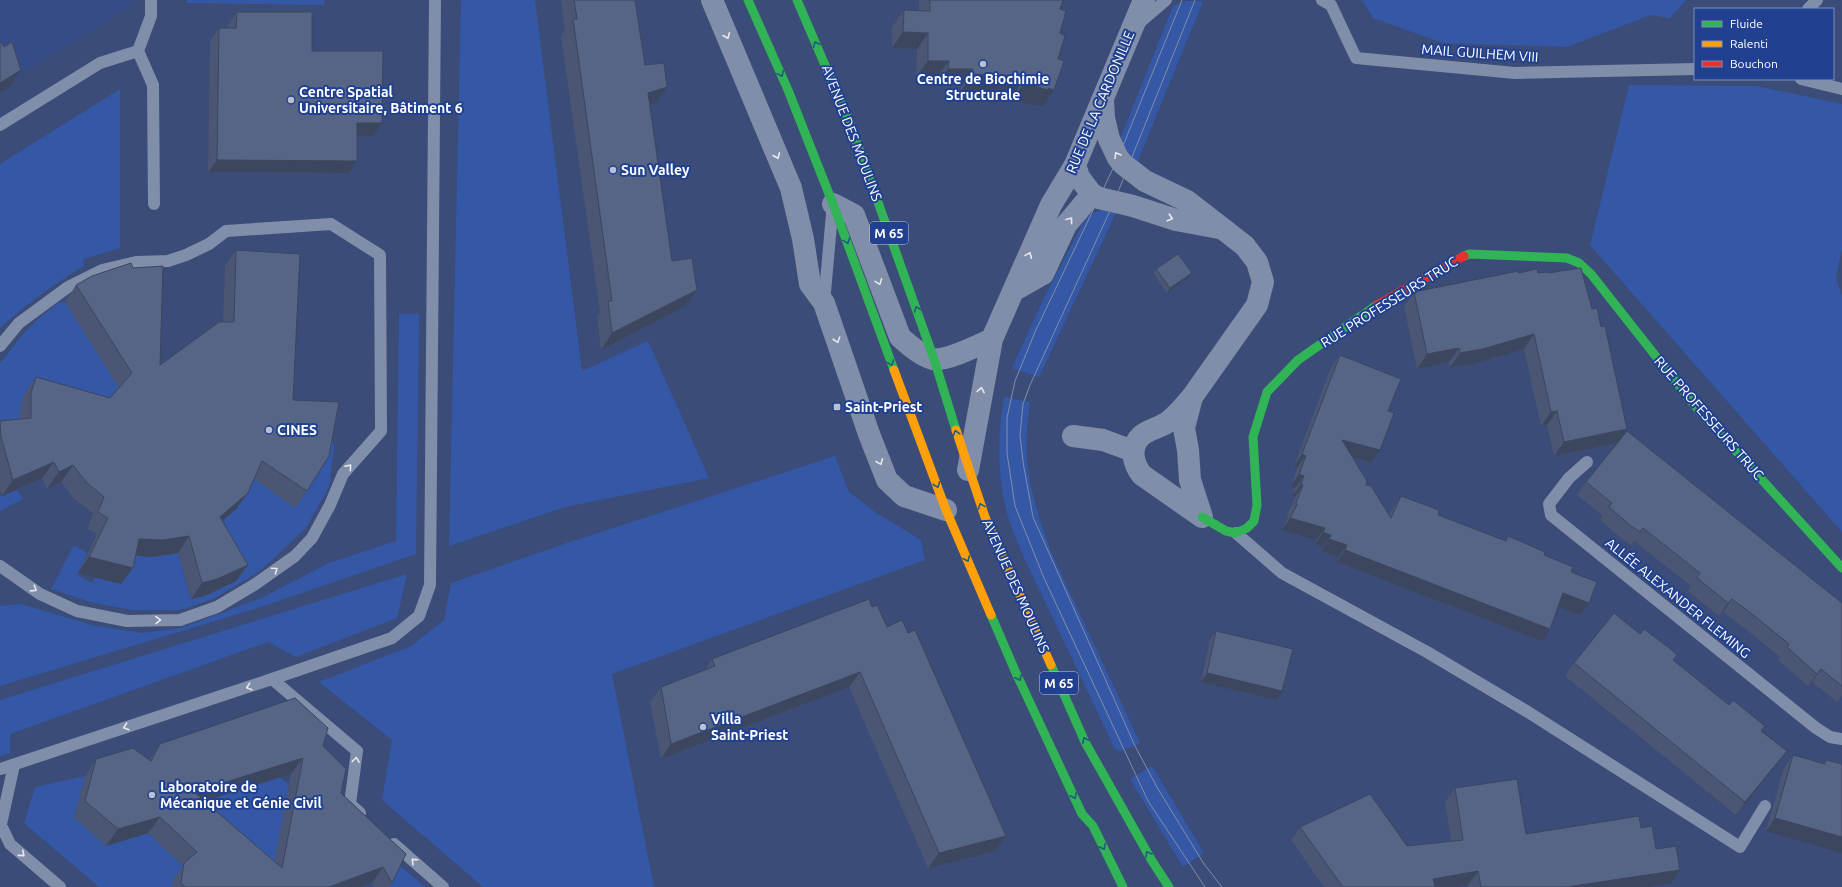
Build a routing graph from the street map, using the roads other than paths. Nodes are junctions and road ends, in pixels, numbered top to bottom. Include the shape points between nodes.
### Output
1 (151, 0) edge
2 (435, 0) edge
3 (712, 0) edge
4 (748, 0) edge
5 (797, 0) edge
6 (1144, 0) edge
7 (1166, 0) edge
8 (1322, 0) edge
9 (1817, 0) edge
10 (1809, 8) edge
11 (1131, 30) junction
12 (138, 51) junction
13 (1694, 69) edge
14 (1805, 80) edge
15 (1842, 89) edge
16 (1103, 97) junction
17 (0, 125) edge
18 (1075, 165) junction
19 (1092, 194) junction
20 (154, 204) dead end
21 (833, 204) junction
22 (1224, 229) junction
23 (1013, 290) junction
24 (824, 303) junction
25 (992, 339) junction
26 (0, 346) edge
27 (934, 359) junction
28 (1192, 397) junction
29 (1073, 436) dead end
30 (1133, 452) junction
31 (1587, 462) dead end
32 (968, 470) junction
33 (946, 510) junction
34 (1202, 517) junction
35 (1236, 533) junction
36 (0, 568) edge
37 (1842, 568) edge
38 (272, 679) junction
39 (1842, 739) edge
40 (14, 765) junction
41 (0, 769) edge
42 (1765, 806) dead end
43 (368, 820) edge
44 (0, 824) edge
45 (385, 835) edge
46 (1122, 886) edge
47 (60, 887) edge
48 (443, 887) edge
49 (1168, 887) edge

1 - 12 lane via 150,16
2 - 38 lane via 430,585 419,616 392,638
3 -> 24 street via 791,188 810,284
4 -> 21 main road, M 65 via 788,90
27 -> 5 main road, AVENUE DES MOULINS / M 65 via 849,120
6 - 11 street, RUE DE LA CARDONILLE
7 - 11 lane
8 - 13 lane, MAIL GUILHEM VIII via 1331,5 1356,58 1515,73
9 - 10 lane
11 - 16 street, RUE DE LA CARDONILLE
12 - 17 lane via 100,63
12 - 20 lane via 153,85
14 - 15 lane
16 - 18 street, RUE DE LA CARDONILLE
22 -> 16 street via 1187,201 1146,181 1123,164 1108,139
18 - 19 street via 1079,177
23 -> 18 street, RUE DE LA CARDONILLE via 1051,206
19 -> 22 street via 1176,220
23 -> 19 street via 1043,274 1066,225
21 - 24 lane
21 -> 27 street, AVENUE DES MOULINS via 854,215 900,337 913,349
21 -> 33 main road, M 65
22 - 28 street via 1245,246 1257,262 1262,282 1258,305
23 - 25 street, RUE DE LA CARDONILLE
24 -> 33 street via 868,434 887,480 904,496
25 - 27 street via 960,354
32 -> 25 street, RUE DE LA CARDONILLE
36 -> 26 lane via 40,594 77,611 127,621 180,620 216,607 254,585 295,556 312,538 330,506 343,474 381,431 380,255 331,224 226,231 209,244 186,255 168,261 136,262 102,270 68,286 20,323
32 -> 27 main road, AVENUE DES MOULINS / M 65
28 - 30 street via 1170,421 1141,436
28 - 34 street via 1184,428 1190,480
29 - 30 street via 1103,440
30 - 34 street via 1136,468 1142,476
31 - 39 lane, ALLÉE ALEXANDER FLEMING via 1569,478 1549,504 1551,515 1816,728 1830,737
49 -> 32 main road, AVENUE DES MOULINS / M 65 via 1085,742 985,517
33 -> 46 main road, M 65 via 1016,673 1082,814 1093,826
34 - 35 main road via 1226,531
35 - 37 main road, RUE PROFESSEURS TRUC via 1247,528 1254,520 1257,505 1253,437 1267,392 1298,360 1368,311 1459,257 1469,254 1567,258 1579,263 1591,274 1695,406
35 - 42 lane via 1282,572 1427,652 1528,712 1740,847
38 -> 40 lane
43 -> 38 lane via 350,804 357,751
40 - 41 lane
40 - 44 lane
44 -> 47 lane via 10,844
48 -> 45 lane

